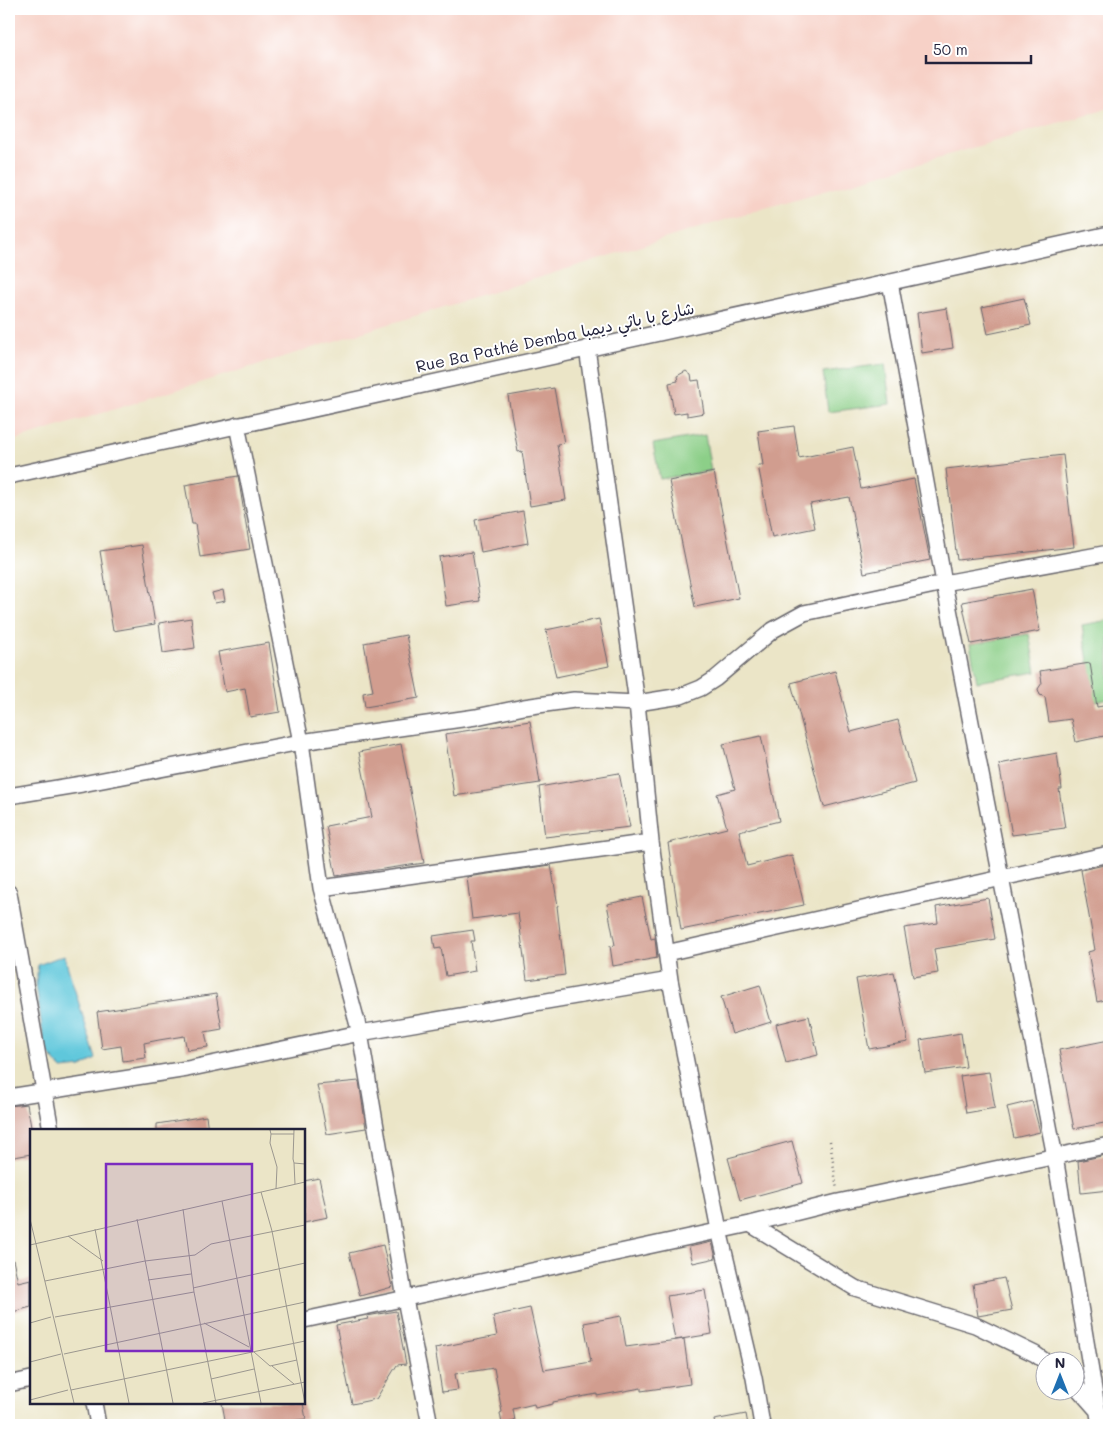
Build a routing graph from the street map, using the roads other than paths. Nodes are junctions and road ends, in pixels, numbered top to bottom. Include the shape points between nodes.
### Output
1 (1109, 234) edge
2 (890, 282) junction
3 (587, 348) junction
4 (236, 425) junction
5 (9, 476) edge
6 (1109, 553) edge
7 (944, 583) junction
8 (637, 703) junction
9 (300, 742) junction
10 (9, 796) edge
11 (651, 842) junction
12 (1109, 854) edge
13 (1001, 878) junction
14 (322, 888) junction
15 (9, 893) edge
16 (666, 953) junction
17 (670, 980) junction
18 (360, 1034) junction
19 (44, 1090) junction
20 (9, 1097) edge
21 (50, 1129) edge
22 (1109, 1145) edge
23 (1055, 1157) junction
24 (750, 1224) junction
25 (719, 1230) junction
26 (405, 1299) junction
27 (305, 1320) edge
28 (1036, 1355) edge
29 (30, 1379) edge
30 (9, 1384) edge
31 (1086, 1400) edge
32 (94, 1404) edge
33 (1099, 1418) edge
34 (98, 1425) edge
35 (430, 1425) edge
36 (762, 1425) edge

1 - 2 street, Rue Ba Pathé Demba شارع با باثي ديمبا
2 - 3 street, Rue Ba Pathé Demba شارع با باثي ديمبا
2 - 7 street
3 - 4 street, Rue Ba Pathé Demba شارع با باثي ديمبا
3 - 8 street
4 - 5 street, Rue Ba Pathé Demba شارع با باثي ديمبا
4 - 9 street
6 - 7 street
7 - 8 street via 804,613 773,630 701,688 681,696
7 - 13 street
8 - 9 street via 574,700
8 - 11 street
9 - 10 street
9 - 14 street
11 - 14 street
11 - 16 street
12 - 13 street
13 - 16 street
13 - 23 street
14 - 18 street
15 - 19 street
16 - 17 street
17 - 18 street
17 - 25 street
18 - 19 street via 187,1069
18 - 26 street
19 - 20 street
19 - 21 street
22 - 23 street
23 - 24 street via 838,1202
23 - 33 street
24 - 25 street
24 - 28 street via 855,1288 975,1325
25 - 26 street
25 - 36 street
26 - 27 street
26 - 35 street
29 - 30 street
31 - 33 street
32 - 34 street

